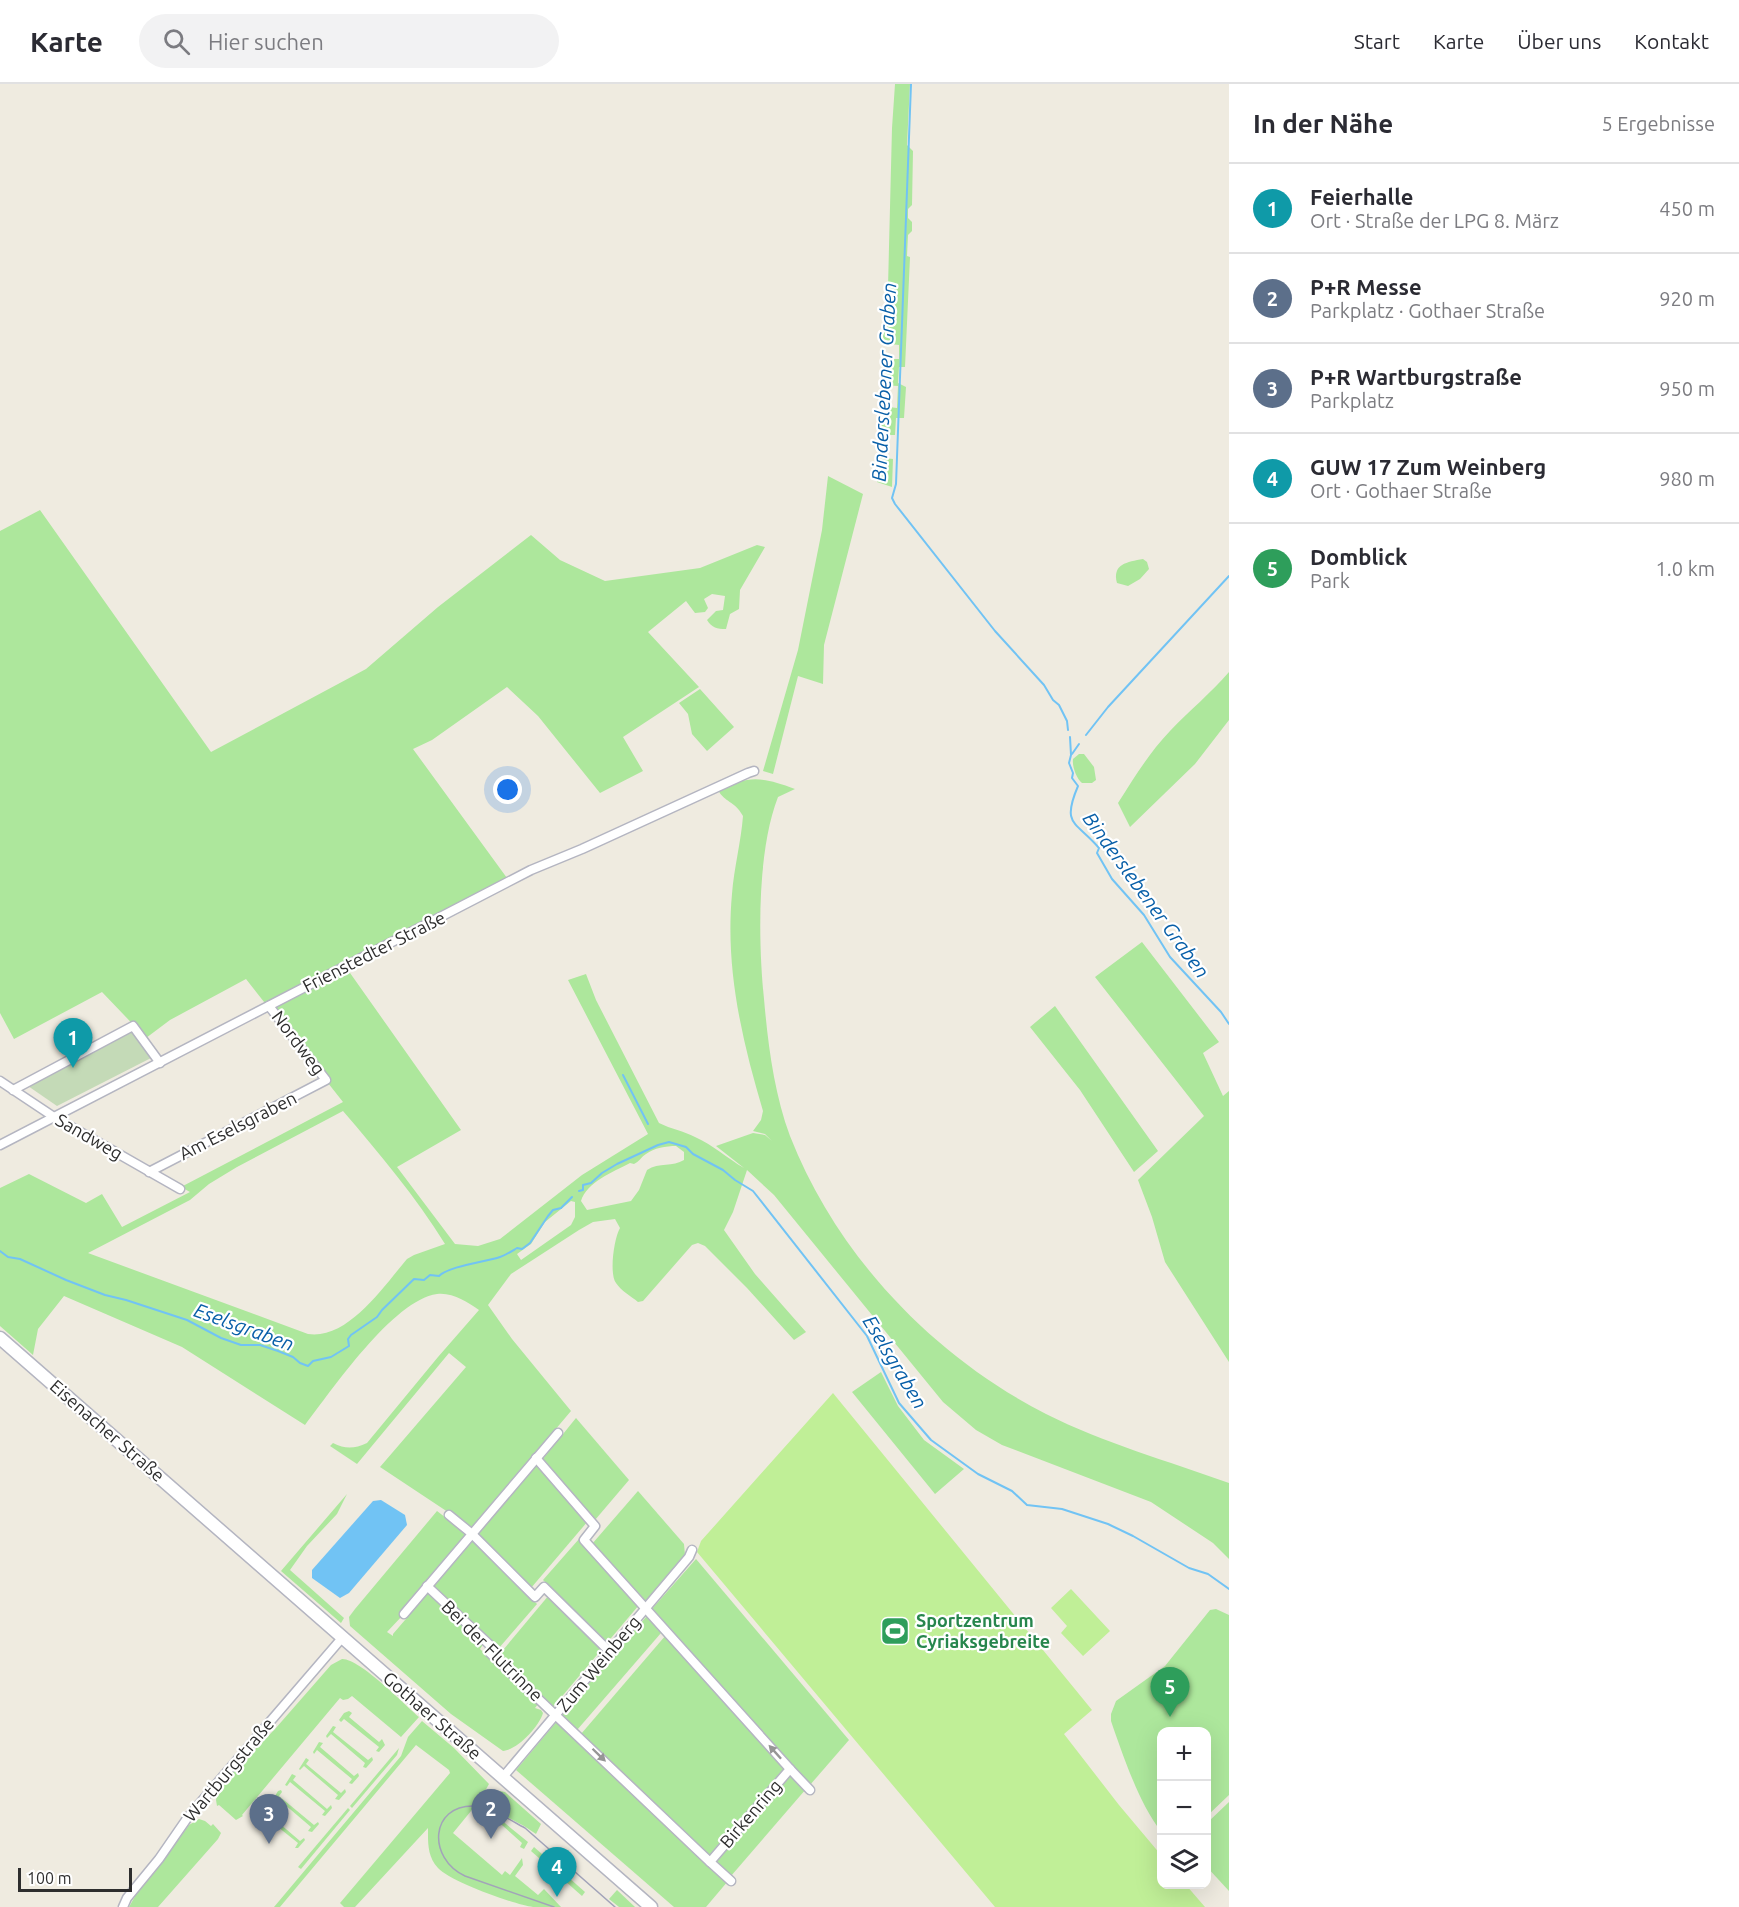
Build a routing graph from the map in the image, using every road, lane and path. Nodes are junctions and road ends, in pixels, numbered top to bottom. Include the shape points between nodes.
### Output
1 (754, 771) dead end
2 (269, 1006) junction
3 (159, 1063) junction
4 (326, 1080) joint
5 (0, 1081) edge
6 (13, 1090) junction
7 (54, 1117) junction
8 (0, 1145) edge
9 (149, 1172) junction
10 (180, 1189) dead end
11 (0, 1338) edge
12 (558, 1433) dead end
13 (536, 1458) junction
14 (449, 1515) dead end
15 (213, 1524) joint
16 (471, 1533) junction
17 (692, 1550) dead end
18 (427, 1586) junction
19 (646, 1608) junction
20 (404, 1614) dead end
21 (342, 1638) junction
22 (609, 1652) junction
23 (556, 1715) junction
24 (790, 1769) junction
25 (503, 1777) junction
26 (810, 1790) dead end
27 (710, 1862) junction
28 (731, 1881) dead end
29 (123, 1907) edge
30 (651, 1907) edge

1 - 2 street, Frienstedter Straße via 531,870
2 - 3 street, Frienstedter Straße
2 - 4 street, Nordweg
3 - 6 street via 133,1026
3 - 7 street, Frienstedter Straße
4 - 9 street, Am Eselsgraben
5 - 6 street, Sandweg
6 - 7 street, Sandweg
7 - 8 street, Frienstedter Straße
7 - 9 street, Sandweg
9 - 10 street, Sandweg
11 - 15 main road, Eisenacher Straße
12 - 13 street, Bei der Flutrinne
13 - 16 street, Bei der Flutrinne
13 - 19 street, Birkenring via 595,1526 584,1540
14 - 16 street
15 - 21 main road, Gothaer Straße
16 - 18 street, Bei der Flutrinne
16 - 22 street via 536,1596 544,1587
17 - 19 street, Zum Weinberg
18 - 20 street, Bei der Flutrinne
18 - 23 street, Bei der Flutrinne
19 - 22 street, Zum Weinberg
24 -> 19 street, Birkenring
21 - 25 main road, Gothaer Straße
21 - 29 street, Wartburgstraße via 188,1817
22 - 23 street, Zum Weinberg
23 - 25 street, Zum Weinberg
23 -> 27 street, Birkenring
24 - 26 street
24 - 27 street, Birkenring
25 - 30 main road, Gothaer Straße
27 - 28 street

